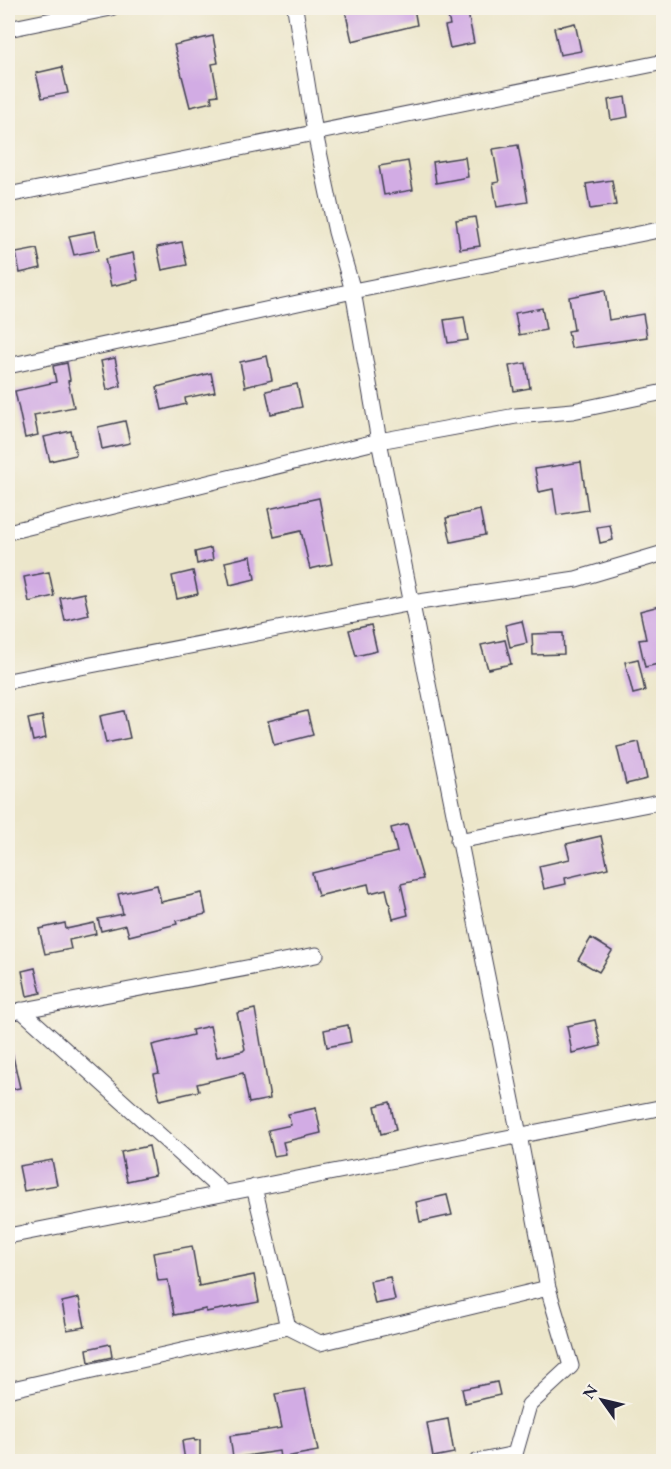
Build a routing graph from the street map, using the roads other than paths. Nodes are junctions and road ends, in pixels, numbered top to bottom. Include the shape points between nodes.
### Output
1 (111, 8) edge
2 (295, 8) edge
3 (8, 29) edge
4 (663, 62) edge
5 (315, 133) junction
6 (8, 195) edge
7 (663, 229) edge
8 (353, 291) junction
9 (8, 366) edge
10 (663, 392) edge
11 (379, 441) junction
12 (8, 532) edge
13 (663, 553) edge
14 (412, 603) junction
15 (8, 681) edge
16 (663, 801) edge
17 (459, 841) junction
18 (316, 955) dead end
19 (14, 1012) edge
20 (663, 1107) edge
21 (519, 1135) junction
22 (254, 1187) junction
23 (224, 1192) junction
24 (8, 1236) edge
25 (548, 1288) junction
26 (288, 1327) junction
27 (8, 1390) edge
28 (476, 1461) edge

1 - 3 street
2 - 5 street
4 - 5 street
5 - 6 street
5 - 8 street
7 - 8 street
8 - 9 street
8 - 11 street
10 - 11 street via 573,411 516,416
11 - 12 street
11 - 14 street
13 - 14 street via 576,579
14 - 15 street
14 - 17 street
16 - 17 street
17 - 21 street
18 - 19 street
19 - 23 street
20 - 21 street
21 - 22 street
21 - 25 street
22 - 23 street
22 - 26 street
23 - 24 street
25 - 26 street via 320,1343
25 - 28 street via 572,1366 529,1405 514,1454
26 - 27 street

